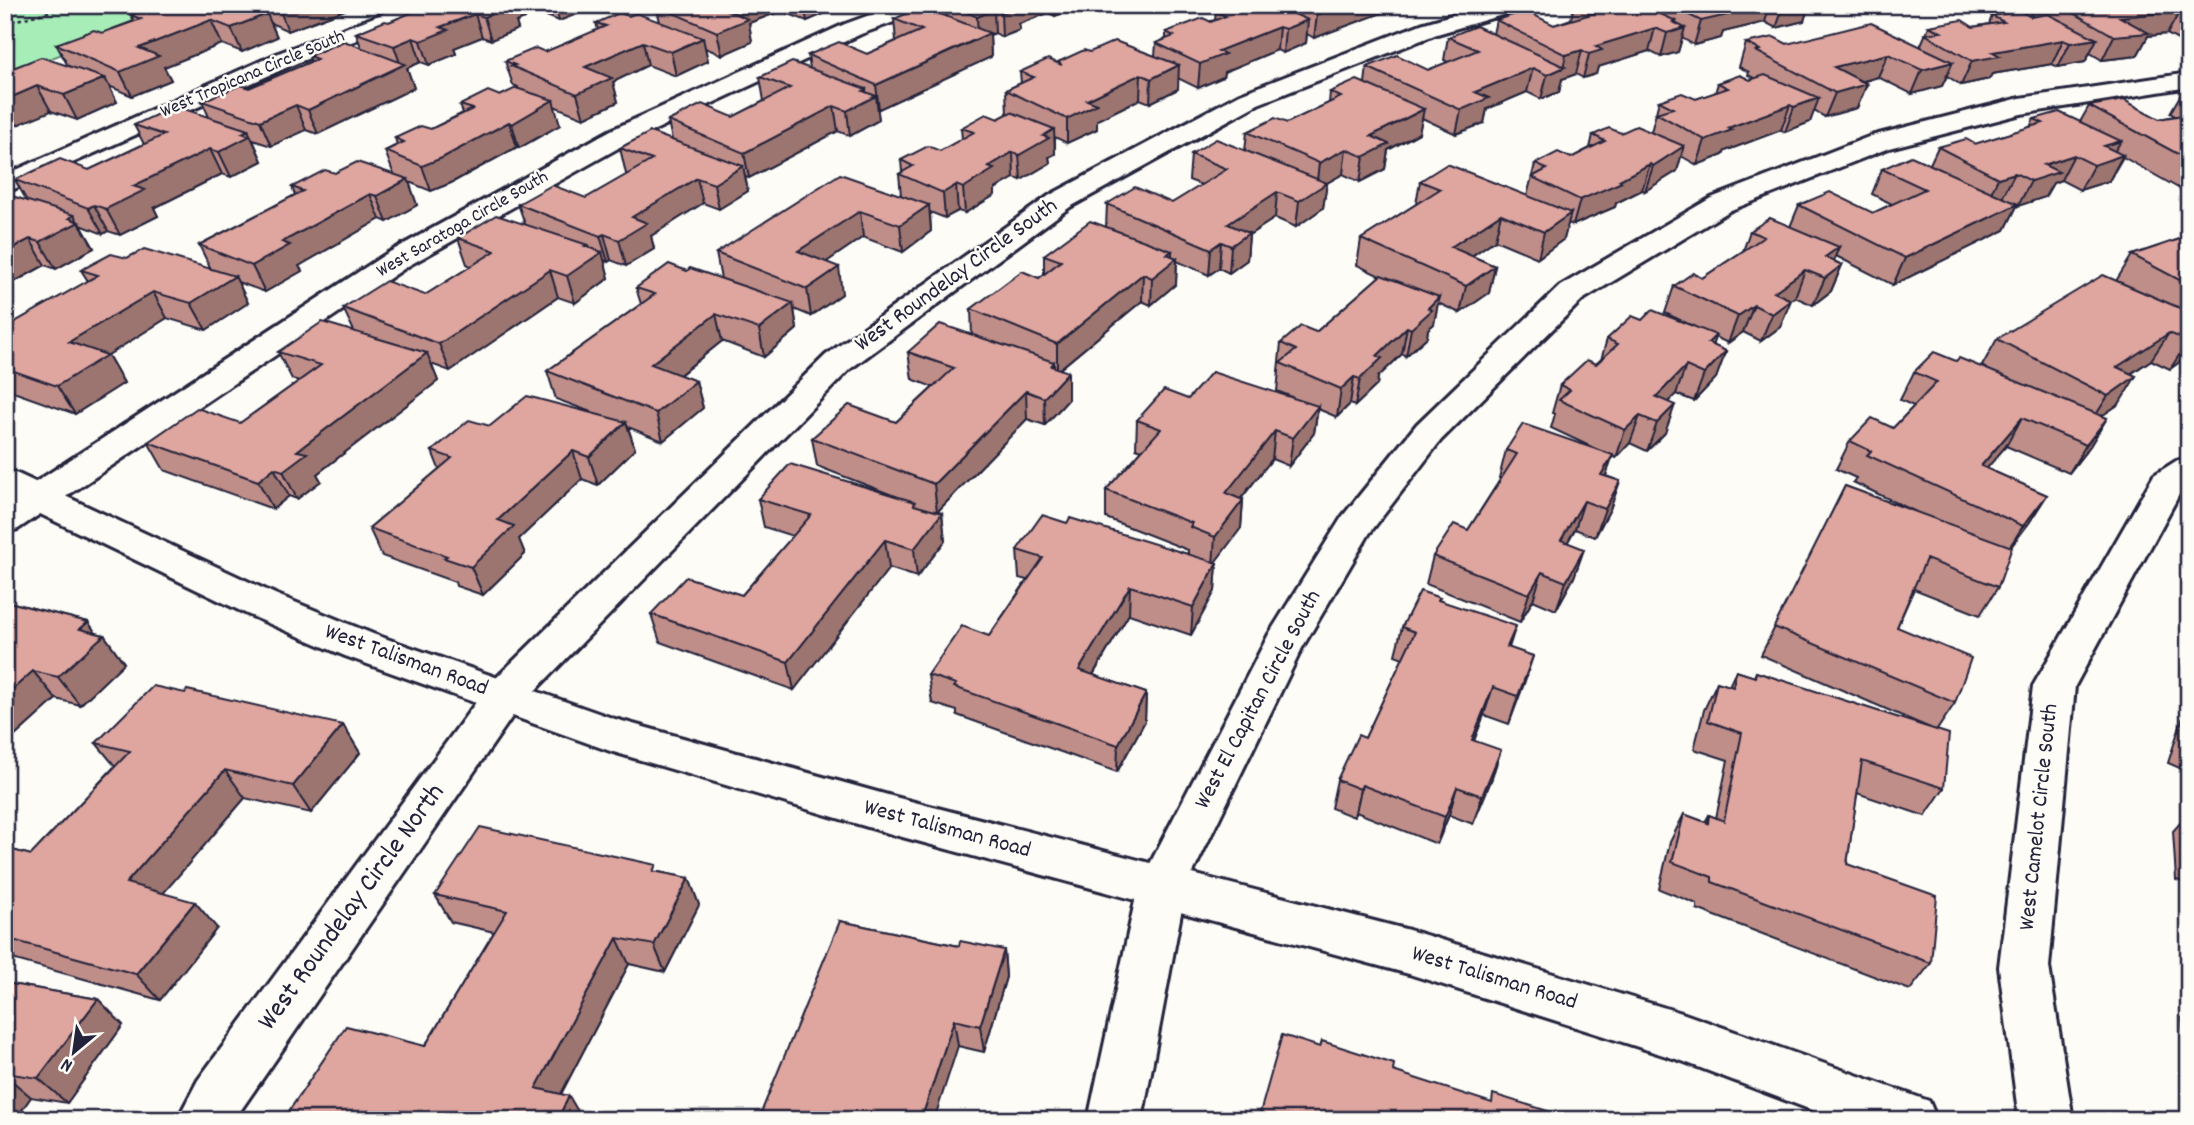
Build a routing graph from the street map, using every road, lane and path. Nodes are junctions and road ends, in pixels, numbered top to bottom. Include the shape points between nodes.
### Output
1 (76, 5) edge
2 (427, 5) edge
3 (919, 5) edge
4 (1511, 5) edge
5 (5, 23) edge
6 (2189, 80) edge
7 (5, 185) edge
8 (2189, 470) edge
9 (15, 500) edge
10 (503, 697) junction
11 (1162, 887) junction
12 (204, 1120) edge
13 (1115, 1120) edge
14 (1910, 1120) edge
15 (2046, 1120) edge

1 - 5 path
2 - 7 street, West Tropicana Circle South via 290,57
3 - 9 street, West Saratoga Circle South via 853,29 596,149 397,260
4 - 10 street, West Roundelay Circle South via 1429,29 1249,99 1060,201 838,362
6 - 11 street, West El Capitan Circle South via 2020,106 1880,142 1721,204 1571,293 1429,432 1355,526 1283,645
8 - 15 street, West Camelot Circle South via 2167,483 2054,686 2024,967
9 - 10 street, West Talisman Road via 204,575 359,646
10 - 11 street, West Talisman Road via 697,760
10 - 12 street, West Roundelay Circle North
11 - 13 street, West El Capitan Circle South
11 - 14 street, West Talisman Road via 1487,976 1682,1037

